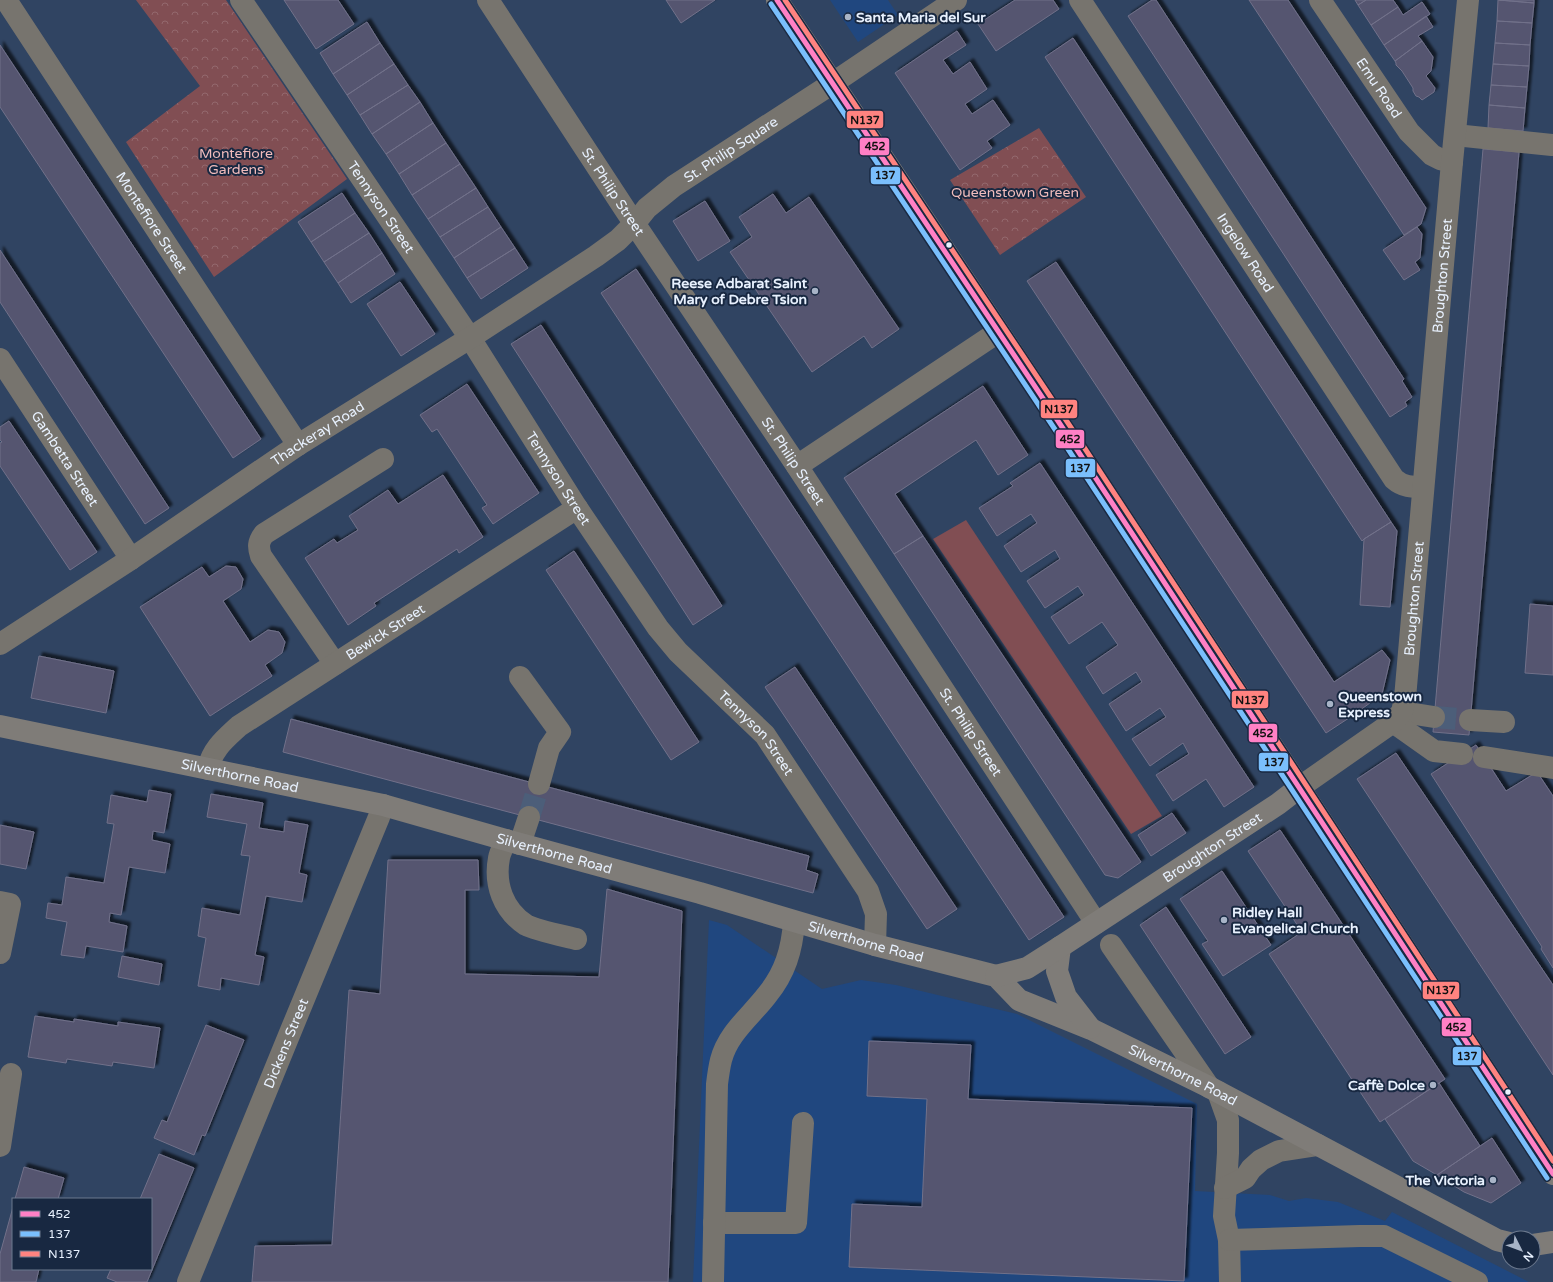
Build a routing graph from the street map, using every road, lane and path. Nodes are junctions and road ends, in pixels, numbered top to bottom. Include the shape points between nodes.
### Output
1 (6, 0) edge
2 (241, 0) edge
3 (488, 0) edge
4 (777, 0) edge
5 (956, 0) edge
6 (1080, 0) edge
7 (1320, 0) edge
8 (1468, 0) edge
9 (833, 83) junction
10 (1456, 135) junction
11 (1552, 145) dead end
12 (1452, 162) junction
13 (635, 223) junction
14 (998, 332) junction
15 (470, 338) junction
16 (0, 359) edge
17 (298, 445) junction
18 (383, 459) dead end
19 (797, 466) junction
20 (1423, 487) junction
21 (577, 508) junction
22 (131, 559) junction
23 (0, 644) edge
24 (335, 664) junction
25 (520, 677) dead end
26 (1398, 717) junction
27 (1434, 717) tunnel mouth
28 (1470, 720) tunnel mouth
29 (1504, 722) dead end
30 (0, 726) edge
31 (1462, 754) dead end
32 (1484, 757) dead end
33 (1553, 768) edge
34 (208, 769) junction
35 (539, 784) tunnel mouth
36 (1300, 787) junction
37 (383, 805) junction
38 (529, 817) tunnel mouth
39 (513, 842) junction
40 (0, 902) edge
41 (794, 922) junction
42 (1096, 923) junction
43 (576, 939) dead end
44 (875, 944) junction
45 (1111, 945) dead end
46 (1060, 948) junction
47 (0, 953) edge
48 (996, 976) junction
49 (1091, 1029) junction
50 (11, 1074) dead end
51 (1213, 1090) junction
52 (803, 1123) dead end
53 (0, 1145) edge
54 (1318, 1145) junction
55 (1553, 1174) edge
56 (1225, 1188) junction
57 (714, 1223) junction
58 (1229, 1240) junction
59 (1501, 1241) edge
60 (1553, 1242) edge
61 (1541, 1244) edge
62 (188, 1282) edge
63 (712, 1282) edge
64 (1230, 1282) edge
65 (1476, 1282) edge

1 - 17 street, Montefiore Street
2 - 15 street, Tennyson Street
3 - 13 street, St. Philip Street
4 - 9 main road
5 - 9 street, St. Philip Square
6 - 20 street, Ingelow Road via 1394,479 1400,484
7 - 12 street, Emu Road via 1409,132 1432,155
8 - 10 street, Broughton Street
9 - 13 street, St. Philip Square via 674,186 647,208
9 - 14 main road
10 - 11 street
10 - 12 street, Broughton Street
12 - 20 street, Broughton Street
13 - 15 street, Thackeray Road via 596,256
13 - 19 street, St. Philip Street
14 - 19 street
14 - 36 main road
15 - 17 street, Thackeray Road
15 - 21 street, Tennyson Street
16 - 22 street, Gambetta Street
17 - 22 street, Thackeray Road
18 - 24 street via 264,534 259,540 261,556
19 - 42 street, St. Philip Street
20 - 26 street, Broughton Street via 1405,698
21 - 24 street, Bewick Street
21 - 44 street, Tennyson Street via 658,628 678,652 765,735 868,891 876,914
22 - 23 street, Thackeray Road
24 - 34 street, Bewick Street via 239,726 221,742 210,758
25 - 35 street via 560,732 549,748
26 - 27 street
26 - 31 street via 1434,751
26 - 36 street, Broughton Street
28 - 29 street
30 - 34 main road, Silverthorne Road
32 - 33 street
34 - 37 main road, Silverthorne Road
36 - 42 main road, Broughton Street
36 - 55 main road
37 - 39 main road, Silverthorne Road
37 - 62 street, Dickens Street
38 - 39 street
39 - 41 main road, Silverthorne Road via 700,893
39 - 43 street via 499,857 497,882 507,907 527,926
40 - 47 street via 10,904
41 - 44 main road, Silverthorne Road
41 - 57 street via 792,947 777,981 732,1036 721,1059 717,1084
42 - 46 main road, Broughton Street
44 - 48 main road, Silverthorne Road
45 - 51 street
46 - 48 main road, Broughton Street via 1027,968
46 - 49 main road, Silverthorne Road via 1057,971 1066,997
48 - 49 main road, Silverthorne Road via 1019,1000
49 - 51 main road, Silverthorne Road
50 - 53 street
51 - 54 main road, Silverthorne Road
51 - 56 street via 1228,1120
52 - 57 street via 796,1223
54 - 56 street via 1279,1151 1261,1160 1245,1178
54 - 59 main road, Silverthorne Road
56 - 58 street via 1224,1216
57 - 63 street
58 - 64 street
58 - 65 street via 1384,1236
60 - 61 main road

